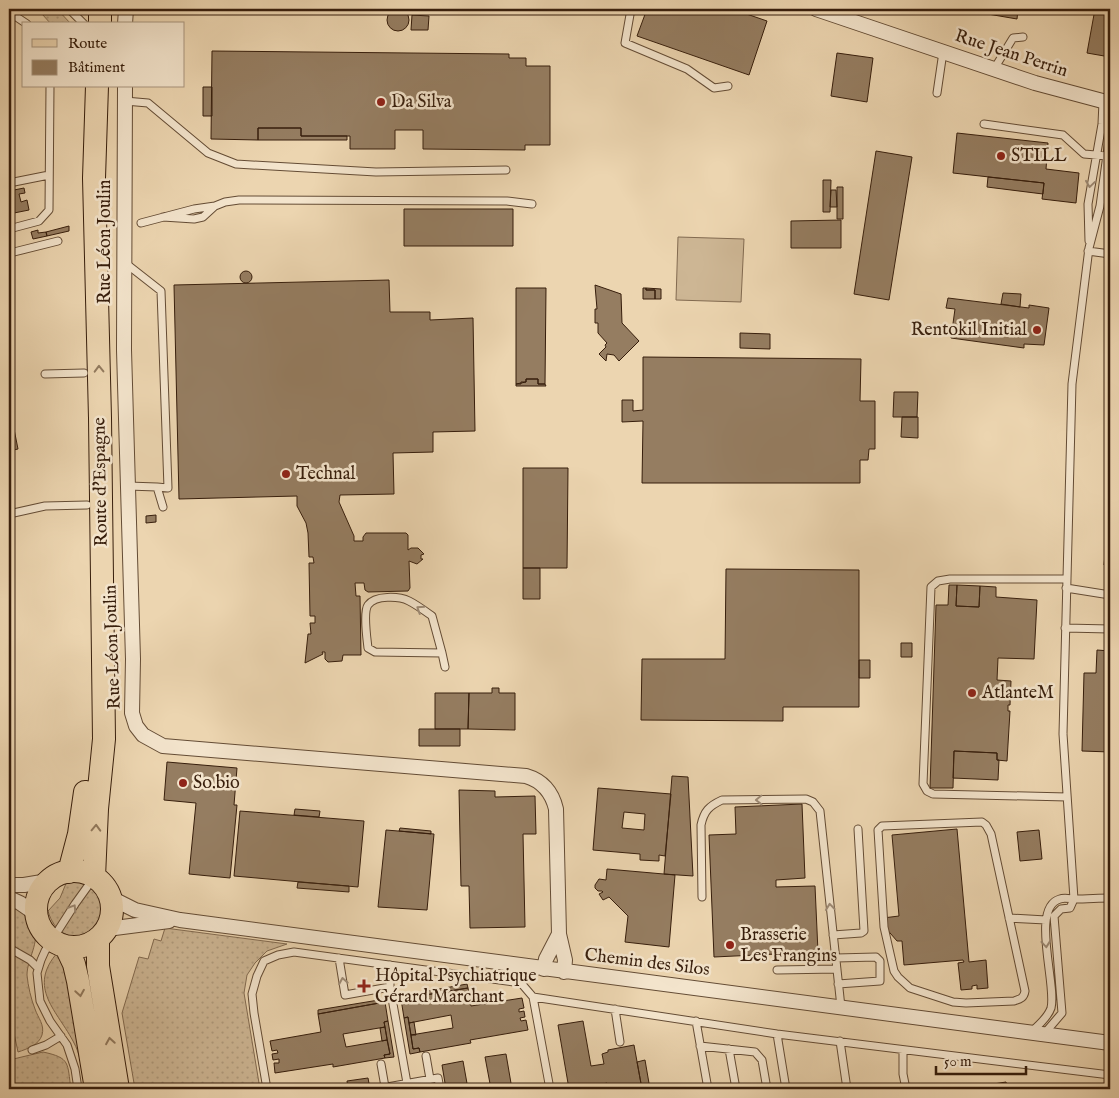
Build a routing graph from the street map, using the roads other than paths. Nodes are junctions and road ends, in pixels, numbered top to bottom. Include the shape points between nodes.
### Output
1 (69, 9) edge
2 (86, 9) edge
3 (100, 9) edge
4 (126, 9) edge
5 (631, 9) edge
6 (816, 9) edge
7 (9, 12) edge
8 (23, 22) edge
9 (82, 22) edge
10 (84, 22) edge
11 (100, 22) edge
12 (125, 22) edge
13 (1022, 37) dead end
14 (943, 52) junction
15 (994, 69) junction
16 (728, 86) dead end
17 (50, 88) edge
18 (83, 88) edge
19 (97, 88) edge
20 (125, 88) edge
21 (937, 93) dead end
22 (125, 101) junction
23 (1107, 102) edge
24 (984, 124) dead end
25 (1110, 133) edge
26 (1096, 155) junction
27 (1107, 156) junction
28 (506, 170) dead end
29 (49, 175) junction
30 (9, 183) edge
31 (532, 204) dead end
32 (141, 223) dead end
33 (9, 230) edge
34 (58, 241) dead end
35 (1089, 250) junction
36 (10, 253) dead end
37 (1110, 254) edge
38 (124, 262) junction
39 (84, 373) junction
40 (44, 374) dead end
41 (128, 486) junction
42 (157, 487) junction
43 (87, 505) junction
44 (163, 507) dead end
45 (9, 514) edge
46 (1066, 579) junction
47 (1066, 588) junction
48 (1110, 596) edge
49 (1065, 628) junction
50 (1110, 629) edge
51 (442, 653) junction
52 (446, 667) dead end
53 (1067, 796) junction
54 (858, 829) dead end
55 (69, 872) junction
56 (94, 877) junction
57 (48, 881) junction
58 (9, 886) edge
59 (702, 897) dead end
60 (9, 898) edge
61 (111, 898) junction
62 (1110, 898) edge
63 (1074, 899) junction
64 (36, 914) junction
65 (1009, 918) junction
66 (180, 920) junction
67 (1046, 920) junction
68 (103, 934) junction
69 (559, 934) junction
70 (833, 935) junction
71 (59, 944) junction
72 (9, 948) edge
73 (339, 958) junction
74 (836, 958) junction
75 (390, 965) junction
76 (38, 968) junction
77 (544, 969) junction
78 (837, 969) junction
79 (777, 970) dead end
80 (564, 972) junction
81 (838, 984) junction
82 (390, 988) junction
83 (533, 997) junction
84 (841, 1007) junction
85 (615, 1009) junction
86 (696, 1022) junction
87 (1038, 1033) junction
88 (777, 1034) junction
89 (61, 1036) junction
90 (840, 1041) junction
91 (620, 1042) dead end
92 (1110, 1043) edge
93 (700, 1046) junction
94 (729, 1049) junction
95 (32, 1050) dead end
96 (904, 1050) junction
97 (426, 1056) dead end
98 (381, 1064) dead end
99 (1110, 1075) edge
100 (430, 1079) junction
101 (407, 1083) junction
102 (384, 1087) junction
103 (78, 1089) edge
104 (96, 1089) edge
105 (118, 1089) edge
106 (268, 1089) edge
107 (376, 1089) edge
108 (440, 1089) edge
109 (550, 1089) edge
110 (708, 1089) edge
111 (736, 1089) edge
112 (767, 1089) edge
113 (786, 1089) edge
114 (847, 1089) edge
115 (906, 1089) edge

1 - 9 lane
2 - 10 main road
3 - 11 main road
4 - 12 street
5 - 16 lane via 625,43 687,69 714,88
6 - 14 street, Rue Jean Perrin
7 - 8 lane
13 - 15 lane via 1013,38
14 - 15 street, Rue Jean Perrin
14 - 21 lane
15 - 23 street, Rue Jean Perrin
17 - 29 lane
18 - 39 main road, Route d'Espagne via 79,190
56 -> 19 main road, Route d'Espagne via 104,739 94,178
20 - 22 street, Rue Léon Joulin
22 - 28 lane via 148,103 208,153 236,164 376,172
22 - 38 street, Rue Léon Joulin
23 - 26 lane
24 - 26 lane via 1063,135 1084,154
25 - 27 lane
26 - 27 lane
26 -> 35 lane via 1088,204
27 - 35 lane via 1100,206
29 - 30 lane
29 - 33 lane via 49,210 45,216
31 - 32 lane via 507,201 239,200 215,206 194,219 163,217
34 - 36 lane
35 - 37 lane
35 - 46 lane via 1072,384
38 - 41 street, Rue Léon Joulin
38 - 42 lane via 161,291 168,488
39 - 40 lane
39 - 43 main road, Route d'Espagne
41 - 42 lane
41 - 69 street, Rue Léon Joulin via 132,712 142,735 163,746 536,779 554,798 556,809
42 - 44 lane
43 - 45 lane via 45,506
43 - 55 main road, Route d'Espagne via 89,772
46 - 47 lane
46 - 53 lane via 950,579 930,586 923,784 933,794
47 - 48 lane
47 - 49 lane
49 - 50 lane
49 - 53 lane via 1063,734
51 -> 51 lane via 432,616 408,600 376,599 368,605 368,648 375,652
51 - 52 lane
53 - 63 lane
54 - 70 lane via 864,931
55 - 56 main road via 82,872
55 - 57 main road
56 - 61 main road via 105,886
71 -> 56 lane via 75,904
57 - 58 street
57 - 64 main road via 41,891
70 -> 59 lane via 820,811 806,799 722,800 711,805 701,825
60 - 64 street
61 - 66 street, Chemin des Silos via 135,910
61 - 68 main road via 112,914
62 - 63 lane
63 - 67 lane via 1060,898 1050,906
63 - 87 lane via 1070,908 1054,916 1062,1014
64 - 71 main road via 42,930
65 - 65 lane via 1024,996 1014,1000 959,1003 910,988 894,971 884,927 879,827 986,824
65 - 67 lane
66 - 68 street, Chemin des Silos
66 - 77 street, Chemin des Silos
67 -> 87 lane via 1051,1009
68 - 71 main road via 88,945 77,948
105 -> 68 main road via 96,959
69 - 77 street, Rue Léon Joulin
69 - 80 street, Rue Léon Joulin via 565,960
70 - 74 lane
71 - 76 lane via 41,960
71 -> 104 main road via 74,964
72 - 76 lane
73 - 75 lane
82 -> 73 lane via 345,995
73 - 106 lane via 294,952 264,961 252,994
74 - 78 lane
74 - 81 lane via 876,958 880,961 880,981
75 - 82 lane
75 - 83 lane via 521,983
76 - 89 lane via 36,979 40,1001
77 - 80 street, Chemin des Silos
78 - 79 lane
78 - 81 lane
80 - 84 street, Chemin des Silos
81 - 84 lane
82 - 101 lane
83 - 85 lane
83 - 109 lane
84 - 87 street, Chemin des Silos
85 - 86 lane
85 - 91 lane
86 - 88 lane
86 - 93 lane
87 - 92 street, Chemin des Silos
88 - 90 lane
88 - 113 lane
89 - 95 lane
89 - 103 lane via 70,1053
90 - 96 lane
90 - 114 lane
93 - 94 lane
93 - 110 lane
94 - 111 lane
94 - 112 lane via 755,1052 759,1056
96 - 99 lane
96 - 115 lane
97 - 100 lane
98 - 102 lane
100 - 101 lane
100 - 108 lane via 438,1078
101 - 102 lane
102 - 107 lane

